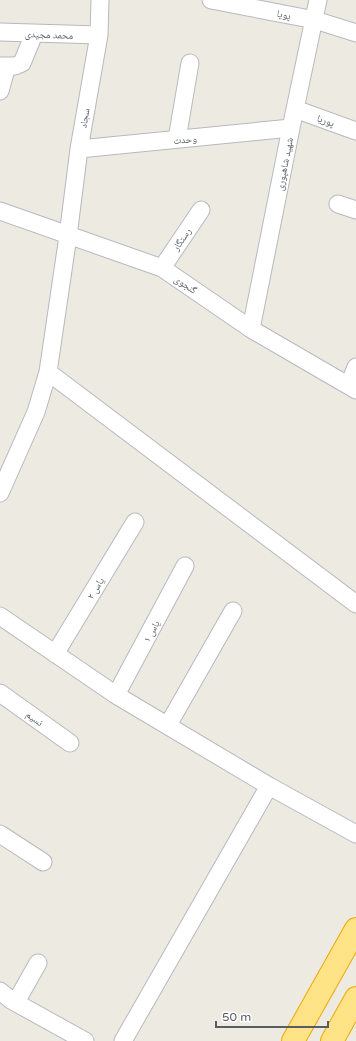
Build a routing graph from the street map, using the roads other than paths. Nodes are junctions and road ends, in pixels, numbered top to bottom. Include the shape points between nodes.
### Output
1 (100, 0) edge
2 (211, 0) edge
3 (318, 0) edge
4 (315, 20) junction
5 (0, 32) edge
6 (34, 34) junction
7 (356, 34) edge
8 (99, 35) junction
9 (190, 63) dead end
10 (4, 66) edge
11 (0, 91) edge
12 (295, 109) junction
13 (291, 128) junction
14 (356, 131) edge
15 (177, 139) junction
16 (78, 149) junction
17 (338, 204) dead end
18 (201, 210) dead end
19 (356, 210) edge
20 (0, 211) edge
21 (68, 236) junction
22 (162, 268) junction
23 (251, 328) junction
24 (356, 367) edge
25 (48, 372) junction
26 (352, 388) edge
27 (0, 492) edge
28 (135, 522) dead end
29 (185, 566) dead end
30 (356, 604) edge
31 (233, 611) dead end
32 (0, 616) edge
33 (55, 654) junction
34 (0, 692) edge
35 (116, 695) junction
36 (168, 725) junction
37 (70, 743) dead end
38 (269, 786) junction
39 (0, 834) edge
40 (356, 834) edge
41 (43, 862) dead end
42 (356, 930) edge
43 (38, 962) dead end
44 (0, 991) edge
45 (356, 998) edge
46 (16, 1002) junction
47 (84, 1041) edge
48 (123, 1041) edge
49 (293, 1041) edge
50 (332, 1041) edge

1 - 8 street, سجاد
2 - 4 street, پویا
3 - 4 street, شهید شاهپوری
4 - 7 street, پویا
4 - 12 street, شهید شاهپوری
5 - 6 street, محمد مجیدی
6 - 8 street, محمد مجیدی
6 - 10 street via 22,63
8 - 16 street, سجاد
9 - 15 street
10 - 11 street
12 - 13 street, شهید شاهپوری
12 - 14 street, پوریا
13 - 15 street, وحدت
13 - 23 street, شهید شاهپوری
15 - 16 street, وحدت
16 - 21 street, سجاد
17 - 19 street
18 - 22 street, رستگار
20 - 21 street, گنجوی
21 - 22 street, گنجوی
21 - 25 street, سجاد
22 - 23 street, گنجوی
23 - 26 street, گنجوی
24 - 26 street
25 - 27 street, سجاد via 36,412
25 - 30 street
28 - 33 street, یاس ۲
29 - 35 street, یاس ۱
31 - 36 street
32 - 33 street
33 - 35 street
34 - 37 street, نسیم
35 - 36 street
36 - 38 street
38 - 40 street
38 - 48 street
39 - 41 street
42 - 49 highway
43 - 46 street
44 - 46 street
45 - 50 highway
46 - 47 street

